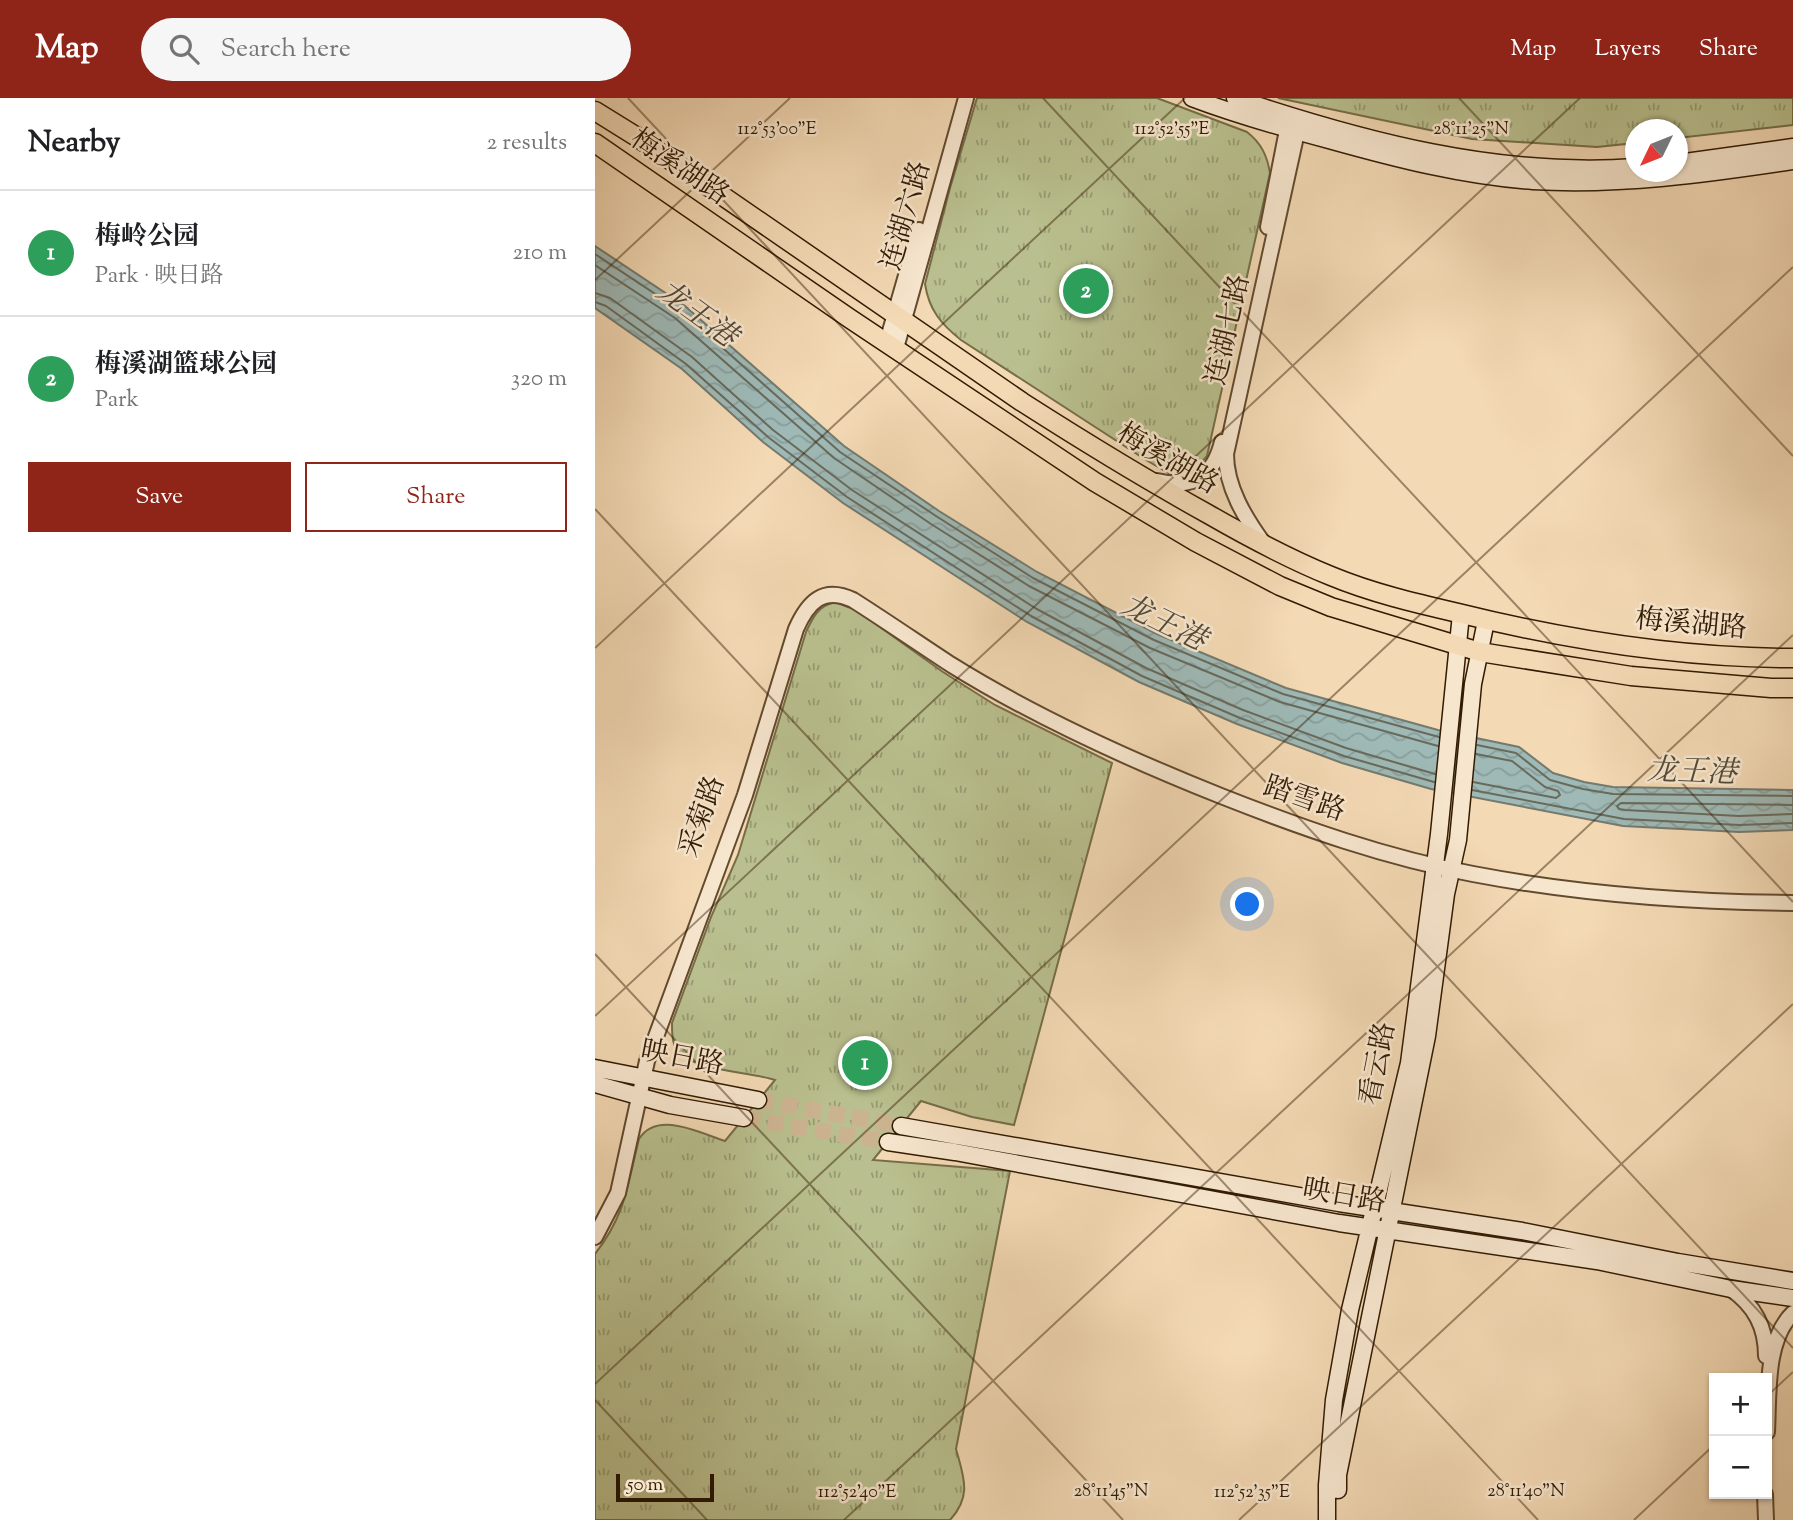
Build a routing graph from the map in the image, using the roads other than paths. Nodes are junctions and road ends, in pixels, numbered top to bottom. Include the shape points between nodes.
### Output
1 (958, 98) edge
2 (966, 98) edge
3 (1192, 98) edge
4 (1235, 98) edge
5 (595, 111) edge
6 (1293, 123) junction
7 (595, 143) edge
8 (1793, 147) edge
9 (1793, 160) edge
10 (1688, 162) edge
11 (1625, 167) edge
12 (899, 316) junction
13 (891, 345) junction
14 (1139, 476) junction
15 (1265, 545) junction
16 (847, 593) joint
17 (1461, 614) junction
18 (1486, 621) junction
19 (1458, 645) junction
20 (1480, 652) junction
21 (1793, 658) edge
22 (1793, 688) edge
23 (1434, 861) junction
24 (1452, 866) junction
25 (1793, 896) edge
26 (1793, 903) edge
27 (595, 1068) edge
28 (638, 1077) junction
29 (595, 1084) edge
30 (634, 1095) junction
31 (758, 1100) tunnel mouth
32 (744, 1118) tunnel mouth
33 (901, 1126) tunnel mouth
34 (888, 1142) tunnel mouth
35 (1375, 1209) junction
36 (1392, 1212) junction
37 (595, 1222) edge
38 (1370, 1228) junction
39 (1388, 1231) junction
40 (595, 1237) edge
41 (1793, 1281) edge
42 (1731, 1289) junction
43 (1793, 1298) edge
44 (1793, 1312) edge
45 (1764, 1373) edge
46 (1772, 1375) edge
47 (1759, 1499) edge
48 (1765, 1499) edge
49 (1327, 1520) edge
50 (1337, 1520) edge
51 (1759, 1520) edge
52 (1766, 1520) edge

1 - 12 street, 连湖六路
2 - 12 street, 连湖六路
3 - 6 main road
4 - 6 main road
5 - 12 main road, 梅溪湖路
6 - 9 main road via 1438,169 1535,181 1658,179
6 - 11 main road via 1501,165
6 - 14 street, 连湖七路 via 1215,463 1190,483 1169,484
6 - 15 street, 连湖七路 via 1226,454 1236,498
7 - 13 main road, 梅溪湖路
8 - 10 main road
12 - 13 street, 连湖六路
12 - 14 main road, 梅溪湖路
13 - 19 main road, 梅溪湖路 via 1095,482 1231,561 1331,607
14 - 15 main road, 梅溪湖路
15 - 17 main road, 梅溪湖路 via 1331,576
16 - 23 street, 踏雪路 via 992,680 1113,742 1274,809
16 - 28 street, 采菊路 via 822,596 796,629 745,794
17 - 18 main road, 梅溪湖路
17 - 19 main road, 看云路
18 - 20 main road, 看云路
18 - 21 main road, 梅溪湖路 via 1676,653
19 - 20 main road, 梅溪湖路
19 - 23 main road, 看云路
20 - 22 main road, 梅溪湖路 via 1630,676
20 - 24 main road, 看云路
23 - 24 street, 踏雪路
23 - 35 main road, 看云路 via 1409,1063
24 - 25 street, 踏雪路 via 1599,887
24 - 26 street, 踏雪路 via 1599,893
24 - 36 main road, 看云路 via 1427,1036
27 - 28 main road, 映日路
28 - 30 street, 采菊路
28 - 31 main road, 映日路
29 - 30 main road, 映日路
30 - 32 main road, 映日路
30 - 37 street via 610,1189
30 - 40 street via 618,1193
33 - 35 main road, 映日路
34 - 38 main road, 映日路
35 - 36 main road, 映日路
35 - 38 main road, 看云路
36 - 39 main road, 看云路
36 - 41 main road, 映日路
38 - 39 main road, 映日路
38 - 49 main road, 看云路 via 1349,1310 1334,1400
39 - 42 main road, 映日路 via 1597,1261
39 - 50 main road, 看云路 via 1338,1475
42 - 43 main road, 映日路
42 - 45 street via 1748,1303 1762,1326
44 - 46 street via 1775,1341
47 - 51 street
48 - 52 street

